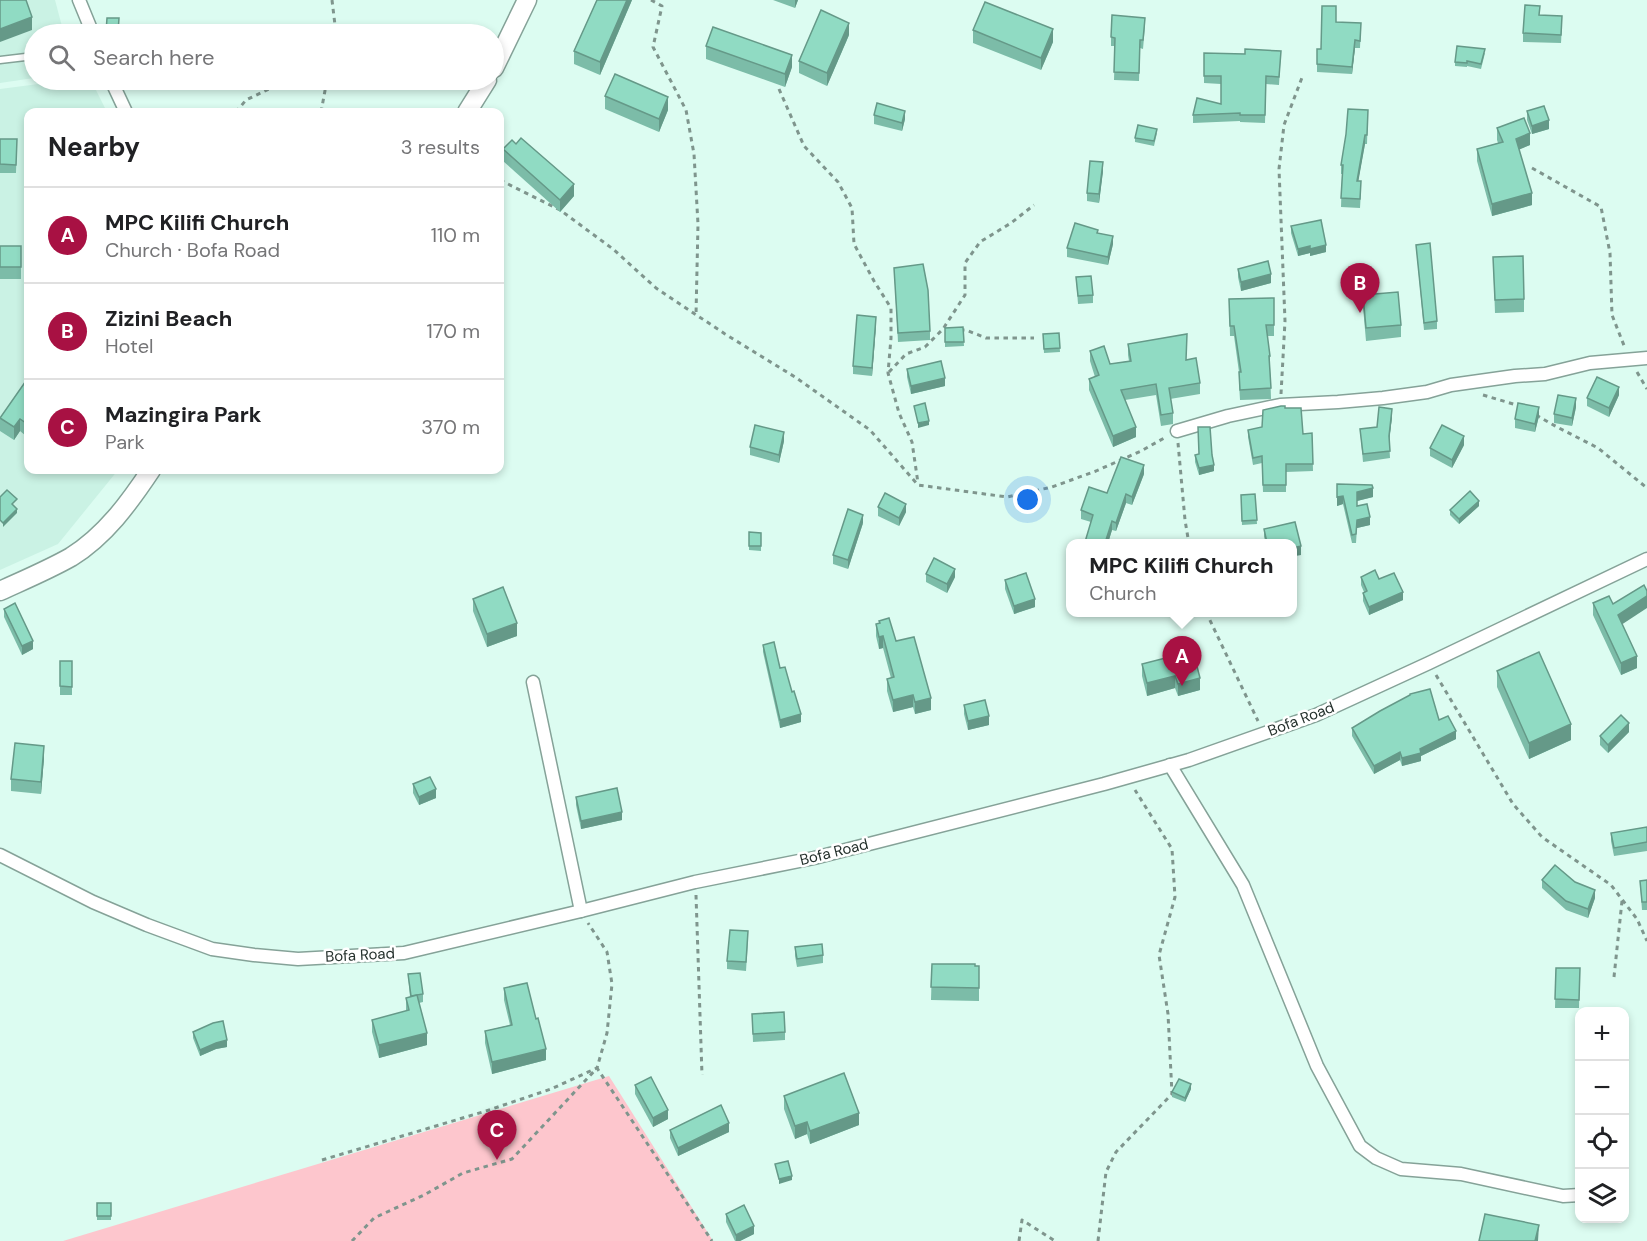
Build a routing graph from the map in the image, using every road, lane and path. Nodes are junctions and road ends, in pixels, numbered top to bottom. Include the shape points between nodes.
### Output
1 (79, 0) edge
2 (332, 0) edge
3 (527, 0) edge
4 (651, 0) edge
5 (89, 24) edge
6 (335, 24) edge
7 (504, 47) edge
8 (24, 57) edge
9 (0, 60) edge
10 (1303, 75) dead end
11 (779, 89) dead end
12 (116, 90) edge
13 (267, 90) edge
14 (325, 90) edge
15 (480, 90) edge
16 (124, 108) edge
17 (239, 108) edge
18 (322, 108) edge
19 (469, 108) edge
20 (1532, 168) dead end
21 (504, 182) edge
22 (1034, 205) dead end
23 (696, 315) junction
24 (955, 329) edge
25 (1034, 338) dead end
26 (1647, 358) edge
27 (1629, 360) junction
28 (888, 373) junction
29 (1647, 388) edge
30 (1479, 393) dead end
31 (1280, 405) junction
32 (1177, 431) junction
33 (148, 474) edge
34 (918, 485) junction
35 (1647, 488) edge
36 (1188, 539) edge
37 (1647, 559) edge
38 (0, 591) edge
39 (1208, 617) edge
40 (1429, 663) junction
41 (533, 682) dead end
42 (1264, 733) junction
43 (1170, 765) junction
44 (1127, 778) junction
45 (0, 855) edge
46 (695, 882) junction
47 (1622, 899) junction
48 (581, 911) junction
49 (1647, 941) edge
50 (1614, 977) dead end
51 (597, 1068) junction
52 (702, 1075) dead end
53 (322, 1160) dead end
54 (1575, 1195) edge
55 (351, 1241) edge
56 (712, 1241) edge
57 (1019, 1241) edge
58 (1055, 1241) edge
59 (1098, 1241) edge

1 - 5 street
2 - 6 path
3 - 7 street
4 - 23 path via 662,6 653,47 686,110 694,154 698,224
8 - 9 lane
10 - 31 path via 1284,125 1279,169 1285,321
11 - 28 path via 804,146 838,182 852,208 854,244 891,308
12 - 16 street
13 - 17 path via 246,100
14 - 18 path
15 - 19 street
20 - 27 path via 1601,207 1610,253 1612,315
21 - 23 path via 560,210 613,249 656,288
22 - 28 path via 980,242 965,263 965,295 944,329 925,347 906,354
23 - 34 path via 870,430
24 - 25 path via 986,338
26 - 27 street
27 - 29 path
27 - 31 street via 1383,398
28 - 34 path via 912,442
30 - 35 path via 1527,409 1598,448
31 - 32 street
32 - 34 path via 1096,471 1052,487 1007,497
32 - 36 path
33 - 38 street via 107,528 82,548 53,567
37 - 40 street, Bofa Road
39 - 42 path
40 - 42 street, Bofa Road via 1316,715
40 - 47 path via 1513,804 1542,837 1611,885
41 - 48 street
42 - 43 street, Bofa Road
43 - 44 street, Bofa Road
43 - 54 street via 1243,885 1317,1066 1360,1146 1401,1169 1461,1174
44 - 46 street, Bofa Road via 814,858
44 - 59 path via 1172,849 1175,897 1159,955 1168,1014 1172,1094 1116,1152 1106,1172
45 - 48 street, Bofa Road via 147,925 212,949 254,955 298,959 404,953
46 - 48 street, Bofa Road
46 - 52 path
47 - 49 path via 1637,918
47 - 50 path
48 - 51 path via 607,952 612,984 607,1033
51 - 53 path via 486,1111
51 - 55 path via 512,1159 463,1173 374,1218
51 - 56 path
57 - 58 path via 1022,1220

